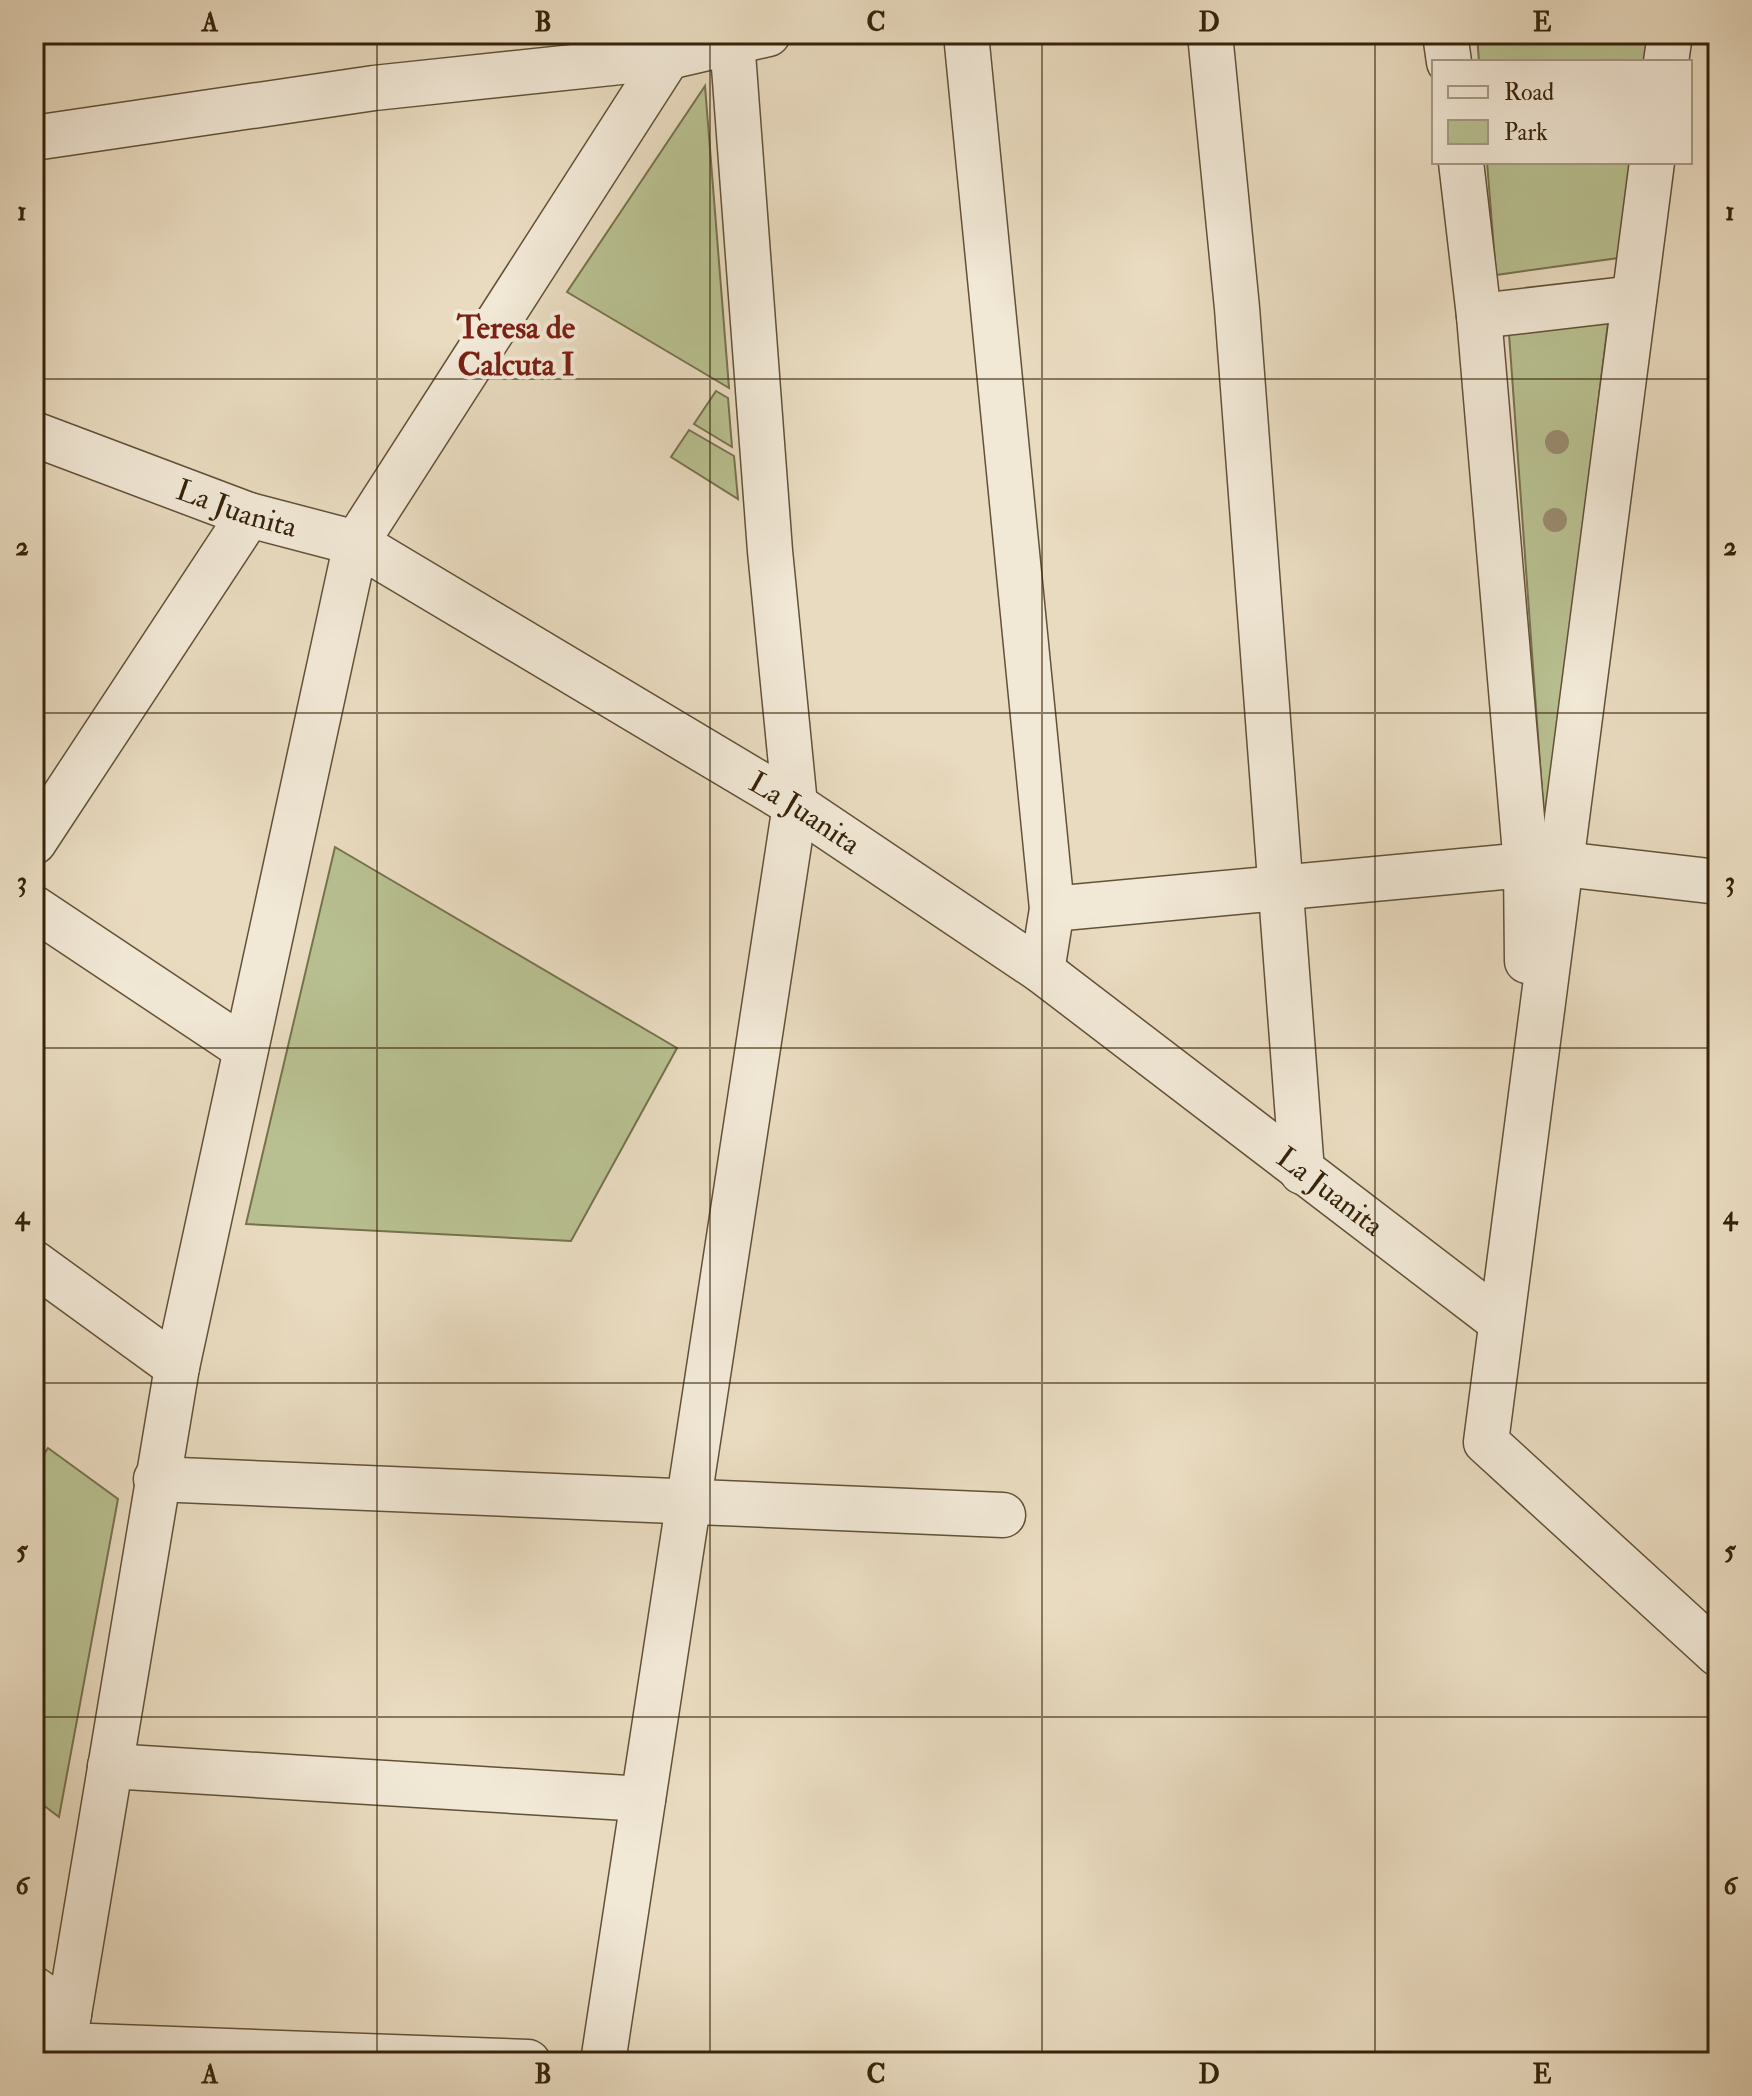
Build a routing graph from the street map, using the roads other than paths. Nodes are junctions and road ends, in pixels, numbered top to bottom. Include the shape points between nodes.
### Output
1 (966, 34) edge
2 (1210, 34) edge
3 (1445, 34) edge
4 (1670, 34) edge
5 (750, 37) edge
6 (668, 57) junction
7 (1449, 60) edge
8 (1666, 60) edge
9 (34, 138) edge
10 (1461, 164) edge
11 (1652, 164) edge
12 (1634, 298) junction
13 (1479, 316) junction
14 (34, 434) edge
15 (249, 515) junction
16 (356, 543) junction
17 (795, 805) junction
18 (34, 842) edge
19 (1544, 864) junction
20 (1718, 882) edge
21 (1281, 890) junction
22 (34, 908) edge
23 (1052, 909) junction
24 (1042, 971) junction
25 (244, 1048) junction
26 (1302, 1172) junction
27 (34, 1263) edge
28 (1501, 1322) junction
29 (177, 1367) junction
30 (156, 1479) junction
31 (689, 1502) junction
32 (1003, 1515) dead end
33 (1718, 1654) edge
34 (110, 1766) junction
35 (643, 1799) junction
36 (34, 1989) edge
37 (65, 2040) edge
38 (528, 2062) edge
39 (603, 2062) edge

1 - 23 street
2 - 21 street via 1237,308
3 - 7 street
4 - 8 street
5 - 6 street
5 - 17 street via 770,551
6 - 9 street via 374,88
6 - 16 street
10 - 13 street
11 - 12 street
12 - 13 street
12 - 19 street
13 - 19 street
14 - 15 street, La Juanita
15 - 16 street, La Juanita
15 - 18 street
16 - 17 street, La Juanita
16 - 25 street
17 - 24 street, La Juanita
17 - 31 street
19 - 20 street
19 - 21 street
19 - 28 street via 1529,1108
21 - 23 street
21 - 26 street
22 - 25 street
23 - 24 street
24 - 26 street, La Juanita
25 - 29 street
26 - 28 street, La Juanita
27 - 29 street
28 - 33 street via 1486,1442
29 - 30 street
30 - 31 street
30 - 34 street
31 - 32 street
31 - 35 street
34 - 35 street
34 - 37 street
35 - 39 street
36 - 37 street
37 - 38 street

